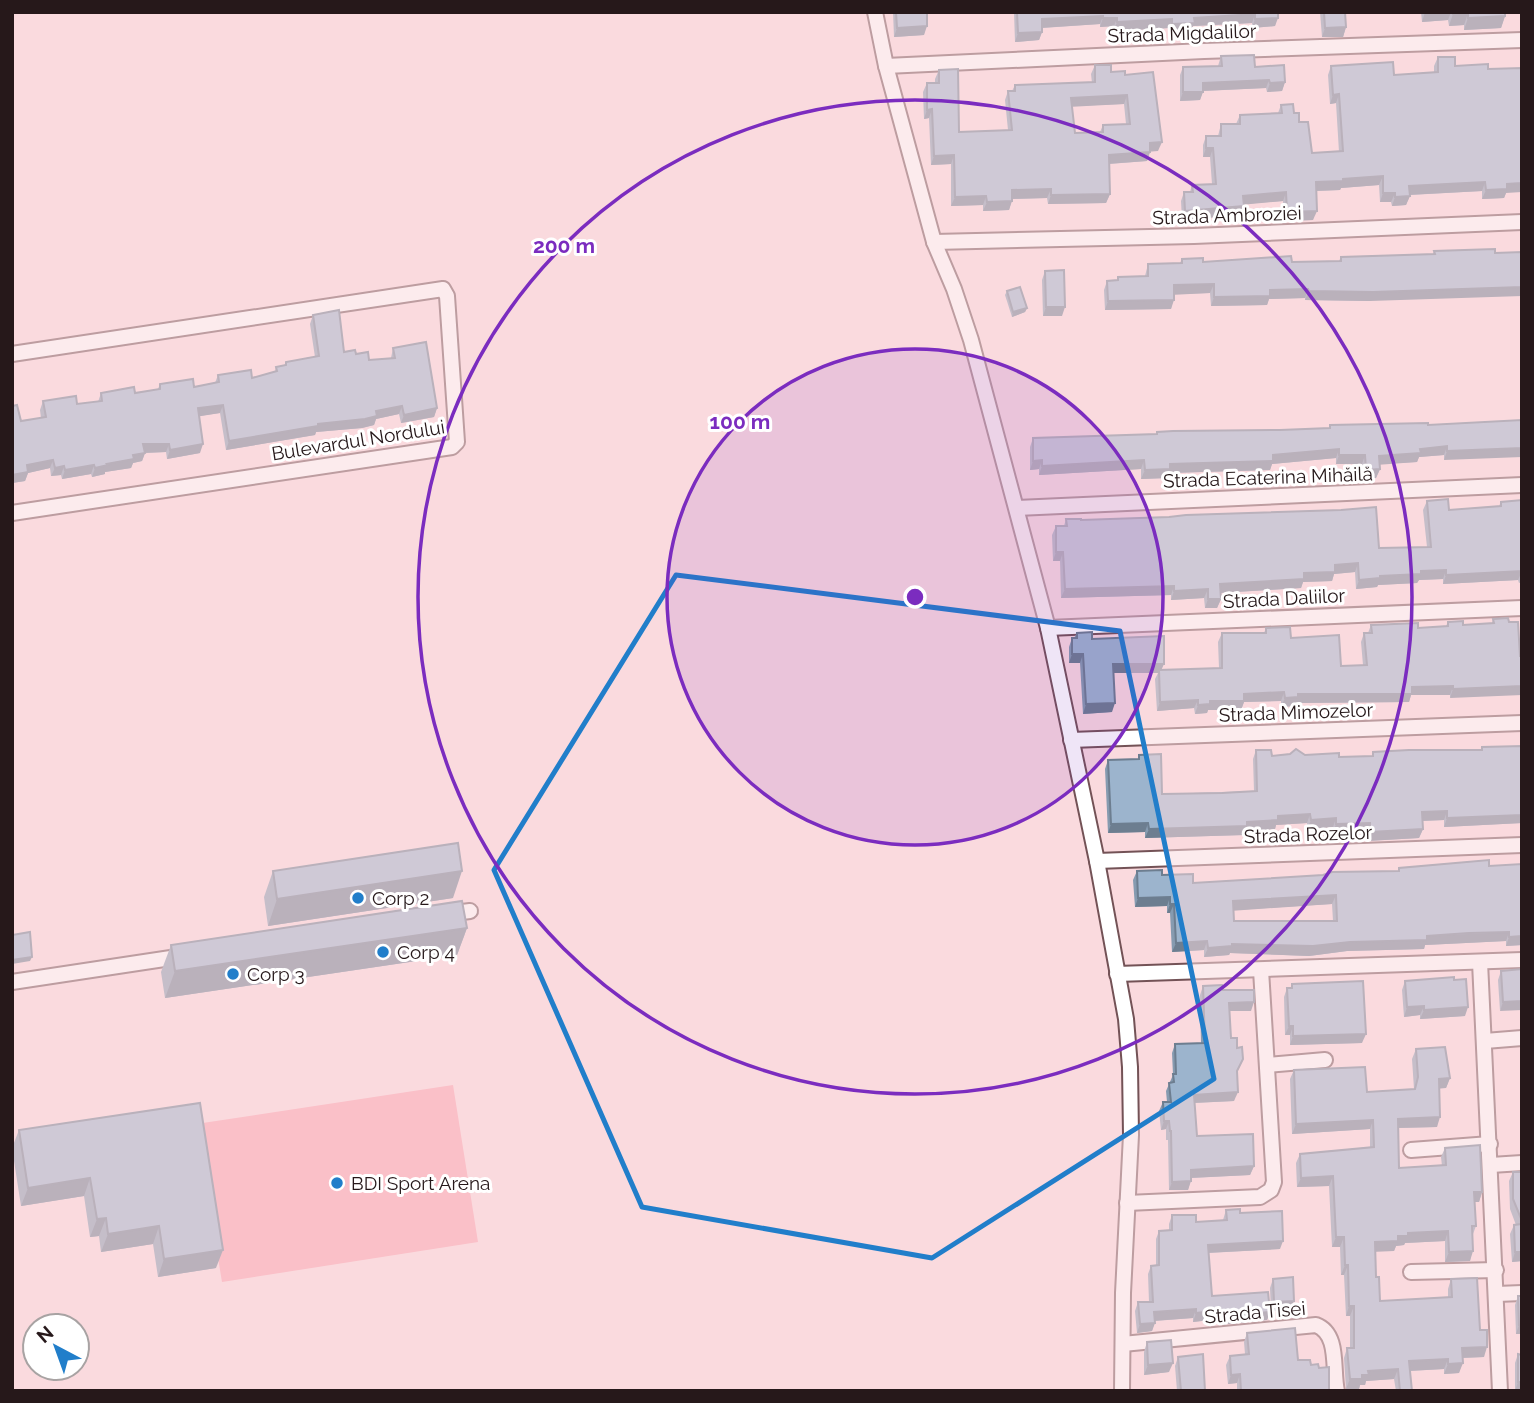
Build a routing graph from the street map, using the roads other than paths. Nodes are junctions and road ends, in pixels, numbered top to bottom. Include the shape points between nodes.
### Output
1 (875, 12) edge
2 (1522, 40) edge
3 (886, 66) junction
4 (1522, 222) edge
5 (934, 242) junction
6 (12, 354) edge
7 (1522, 485) edge
8 (1017, 508) junction
9 (12, 513) edge
10 (1522, 608) edge
11 (1048, 628) junction
12 (1522, 723) edge
13 (1071, 740) junction
14 (1522, 845) edge
15 (1097, 861) junction
16 (470, 911) dead end
17 (429, 917) edge
18 (201, 953) edge
19 (1522, 960) edge
20 (1480, 962) junction
21 (1261, 970) junction
22 (1116, 974) junction
23 (12, 982) edge
24 (1522, 1038) edge
25 (1485, 1041) junction
26 (1325, 1060) dead end
27 (1267, 1065) junction
28 (1490, 1144) junction
29 (1411, 1150) dead end
30 (1522, 1163) edge
31 (1491, 1165) junction
32 (1128, 1203) junction
33 (1496, 1269) junction
34 (1411, 1272) dead end
35 (1522, 1293) edge
36 (1497, 1294) junction
37 (1123, 1344) junction
38 (1122, 1391) edge
39 (1337, 1391) edge
40 (1500, 1391) edge

1 - 3 street
2 - 3 street, Strada Migdalilor
3 - 5 street
4 - 5 street, Strada Ambroziei
5 - 8 street via 971,340
6 - 9 street, Bulevardul Nordului via 443,289 457,442 452,447
7 - 8 street, Strada Ecaterina Mihăilă
8 - 11 street
10 - 11 street, Strada Daliilor
11 - 13 street
12 - 13 street, Strada Mimozelor
13 - 15 street
14 - 15 street, Strada Rozelor
15 - 22 street
16 - 17 street
18 - 23 street
19 - 20 street
20 - 21 street
20 - 25 street
21 - 22 street
21 - 27 street
22 - 32 street via 1130,1067
24 - 25 street
25 - 28 street
26 - 27 street
27 - 32 street via 1271,1190 1260,1197
28 - 29 street
28 - 31 street
30 - 31 street
31 - 33 street
32 - 37 street
33 - 34 street
33 - 36 street
35 - 36 street
36 - 40 street
37 - 38 street
37 - 39 street, Strada Tisei via 1316,1325 1331,1338

